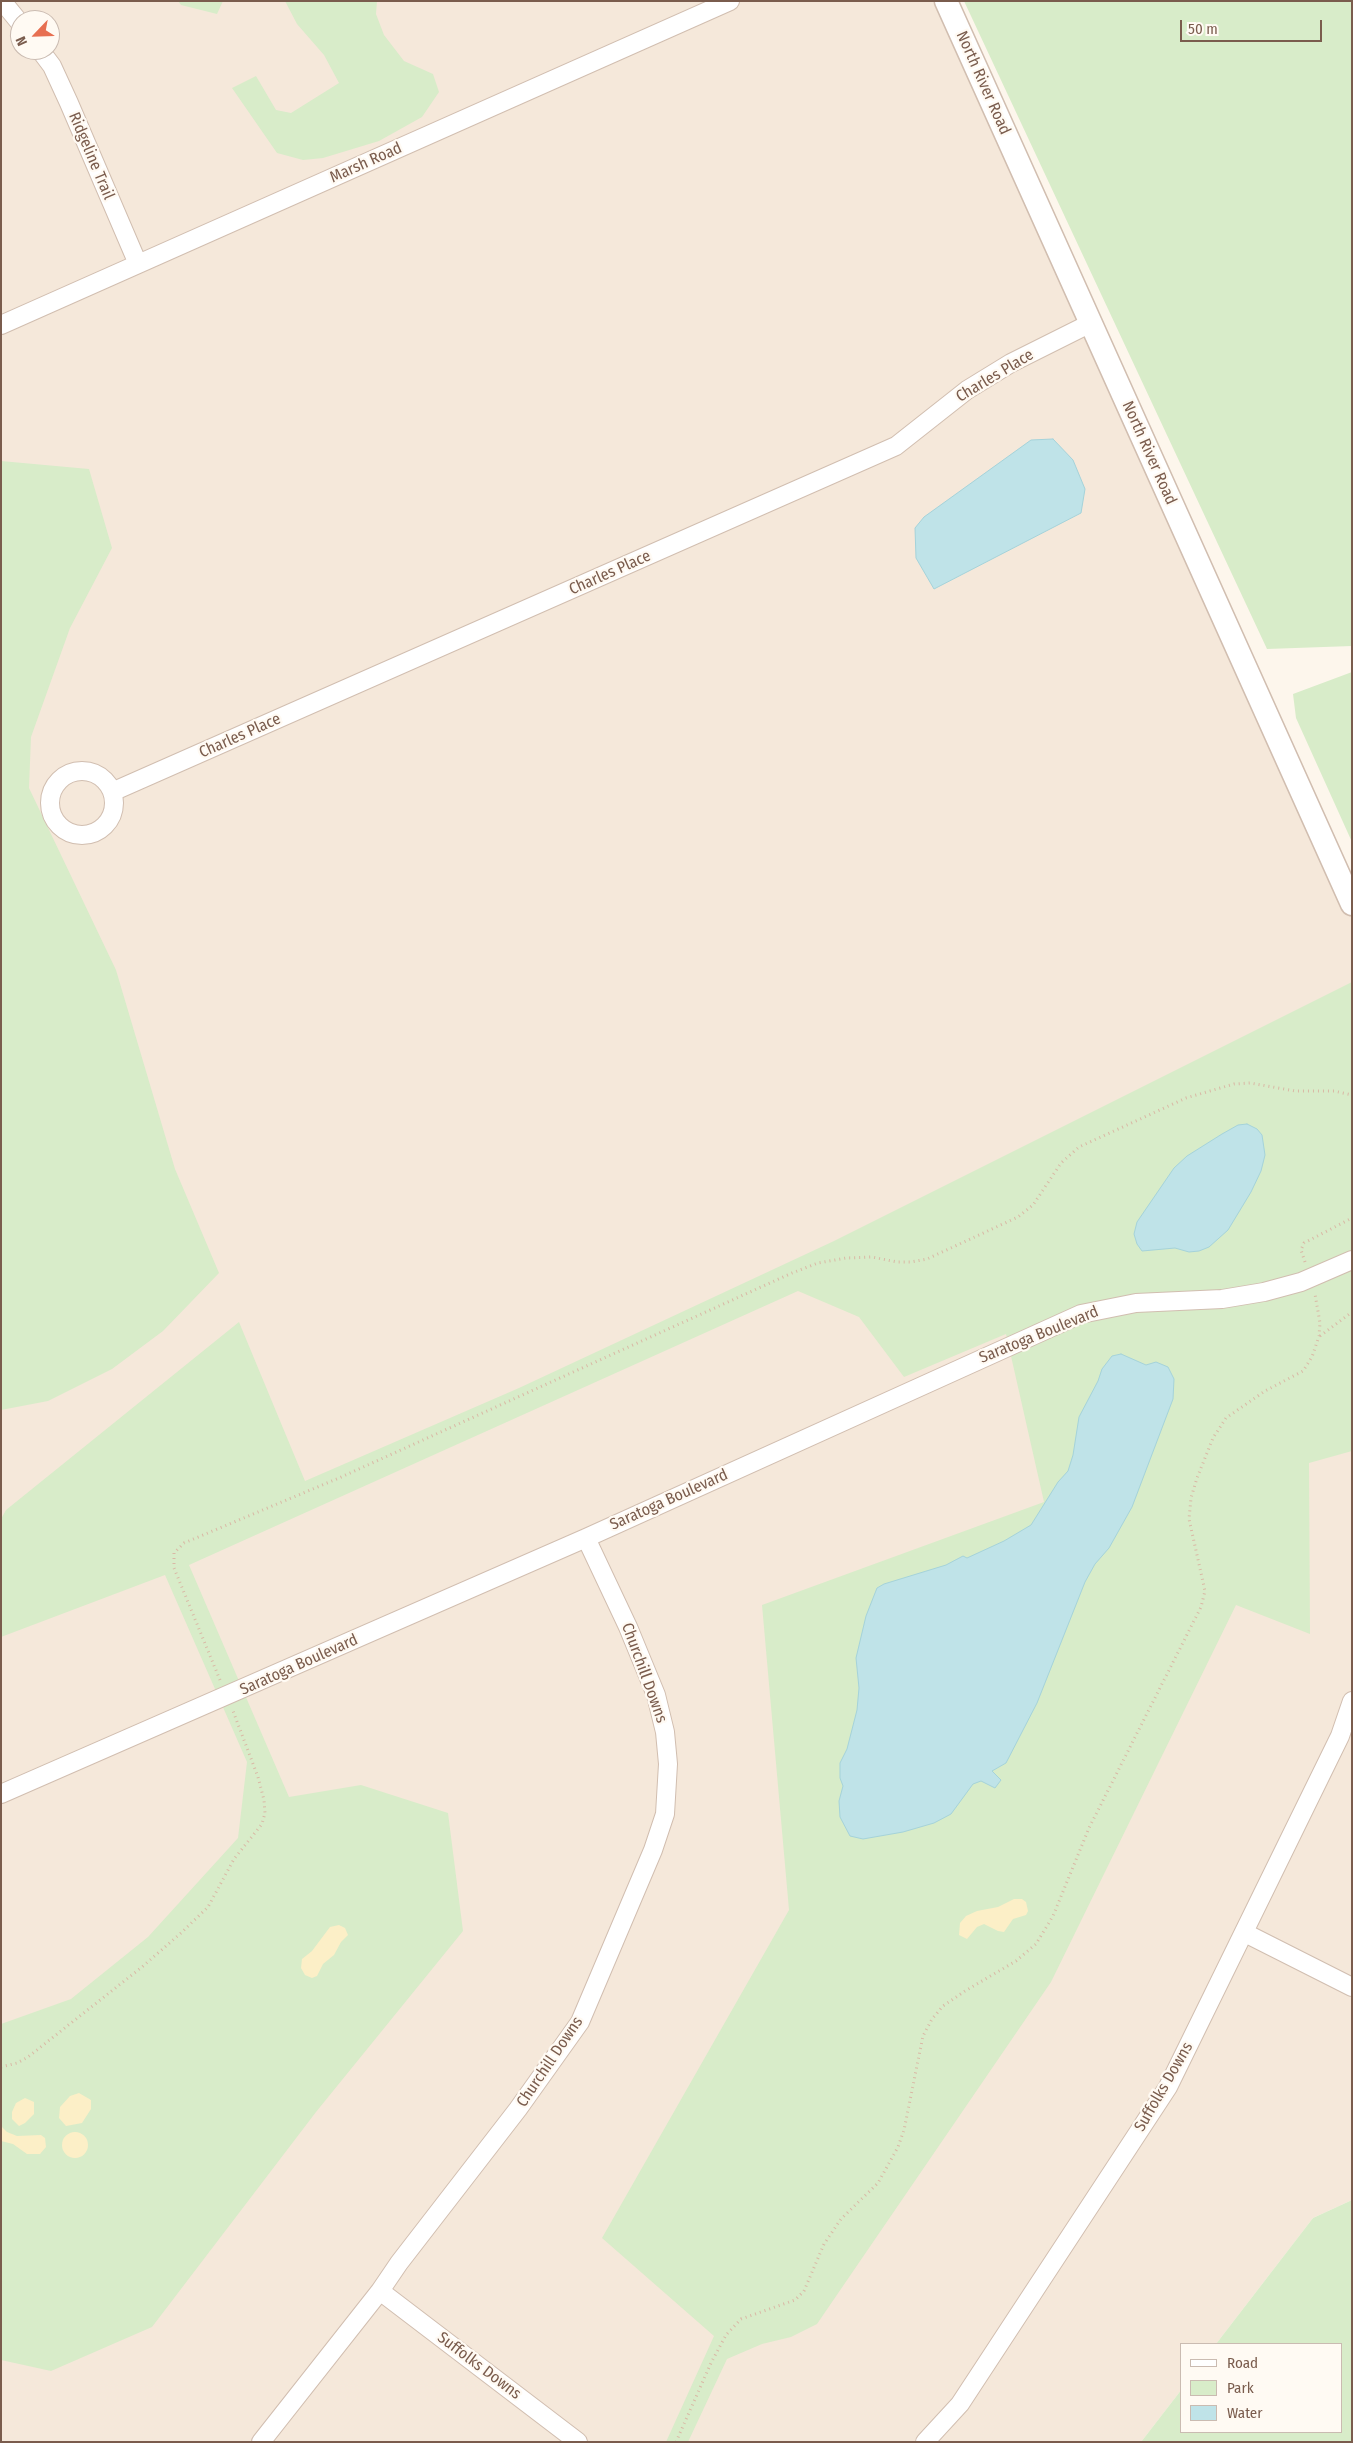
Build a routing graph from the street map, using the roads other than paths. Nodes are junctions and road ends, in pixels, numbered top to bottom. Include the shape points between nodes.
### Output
1 (2, 1) edge
2 (730, 1) edge
3 (946, 1) edge
4 (10, 11) edge
5 (48, 60) edge
6 (138, 264) junction
7 (1091, 323) junction
8 (1, 326) edge
9 (112, 792) dead end
10 (1352, 904) edge
11 (1352, 1260) edge
12 (586, 1538) junction
13 (1352, 1701) edge
14 (1, 1794) edge
15 (1245, 1933) junction
16 (1352, 1987) edge
17 (380, 2291) junction
18 (261, 2442) edge
19 (578, 2442) edge
20 (924, 2442) edge

1 - 4 street
2 - 6 street, Marsh Road
3 - 7 street, North River Road
5 - 6 street, Ridgeline Trail
6 - 8 street, Marsh Road
7 - 9 street, Charles Place via 967,390 896,446
7 - 10 street, North River Road
11 - 12 street, Saratoga Boulevard via 1312,1278 1264,1292 1222,1299 1136,1303 1081,1314
12 - 14 street, Saratoga Boulevard
12 - 17 street, Churchill Downs via 656,1695 665,1732 668,1764 665,1814 653,1850 580,2022
13 - 15 street, Suffolks Downs via 1340,1736
15 - 16 street
15 - 20 street, Suffolks Downs via 1168,2087 960,2404
17 - 18 street, Churchill Downs
17 - 19 street, Suffolks Downs

